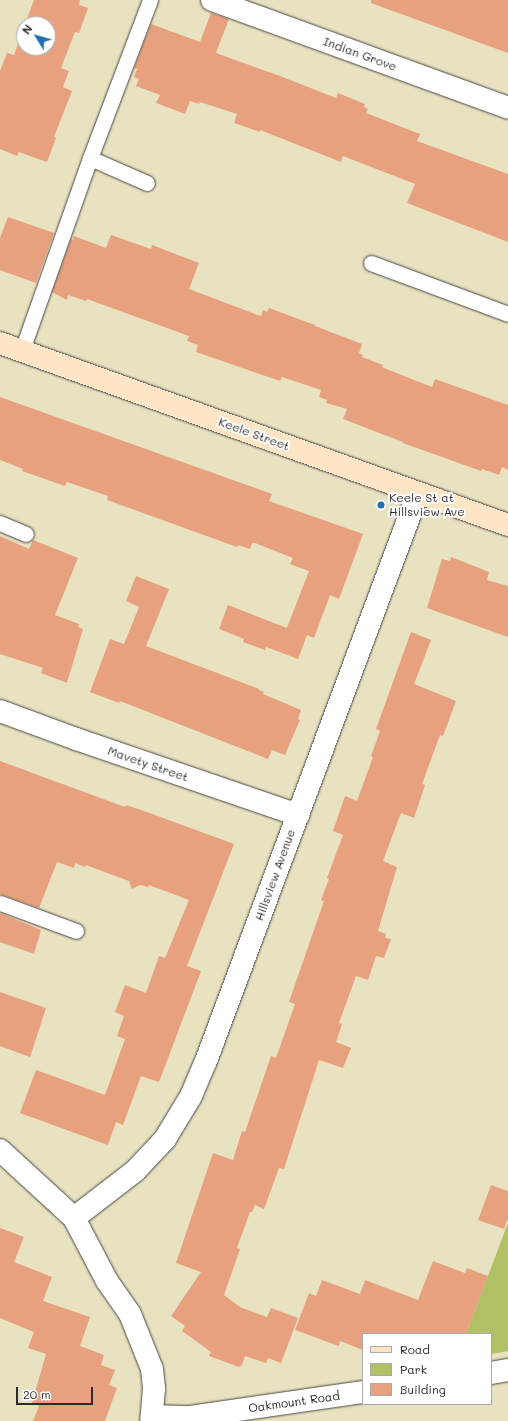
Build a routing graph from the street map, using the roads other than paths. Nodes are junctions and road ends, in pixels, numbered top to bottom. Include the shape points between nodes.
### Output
1 (150, 0) edge
2 (212, 0) edge
3 (508, 108) edge
4 (90, 158) junction
5 (147, 183) dead end
6 (370, 263) dead end
7 (508, 314) edge
8 (0, 342) edge
9 (22, 350) junction
10 (418, 493) junction
11 (0, 523) edge
12 (508, 525) edge
13 (26, 534) dead end
14 (0, 711) edge
15 (298, 815) junction
16 (0, 903) edge
17 (76, 931) dead end
18 (0, 1150) edge
19 (74, 1218) junction
20 (508, 1370) edge
21 (492, 1373) edge
22 (362, 1392) edge
23 (152, 1418) edge

1 - 4 lane
2 - 3 street, Indian Grove
4 - 5 lane
4 - 9 lane
6 - 7 lane
8 - 9 main road, Keele Street
9 - 10 main road, Keele Street
10 - 12 main road, Keele Street
10 - 15 street, Hillsview Avenue
11 - 13 lane
14 - 15 street, Mavety Street
15 - 19 street, Hillsview Avenue via 206,1061 178,1120 165,1139 135,1171
16 - 17 lane
18 - 19 street, Oakmount Road
19 - 23 street, Oakmount Road via 107,1281 130,1314 152,1369
20 - 21 street
22 - 23 street, Oakmount Road via 189,1417

